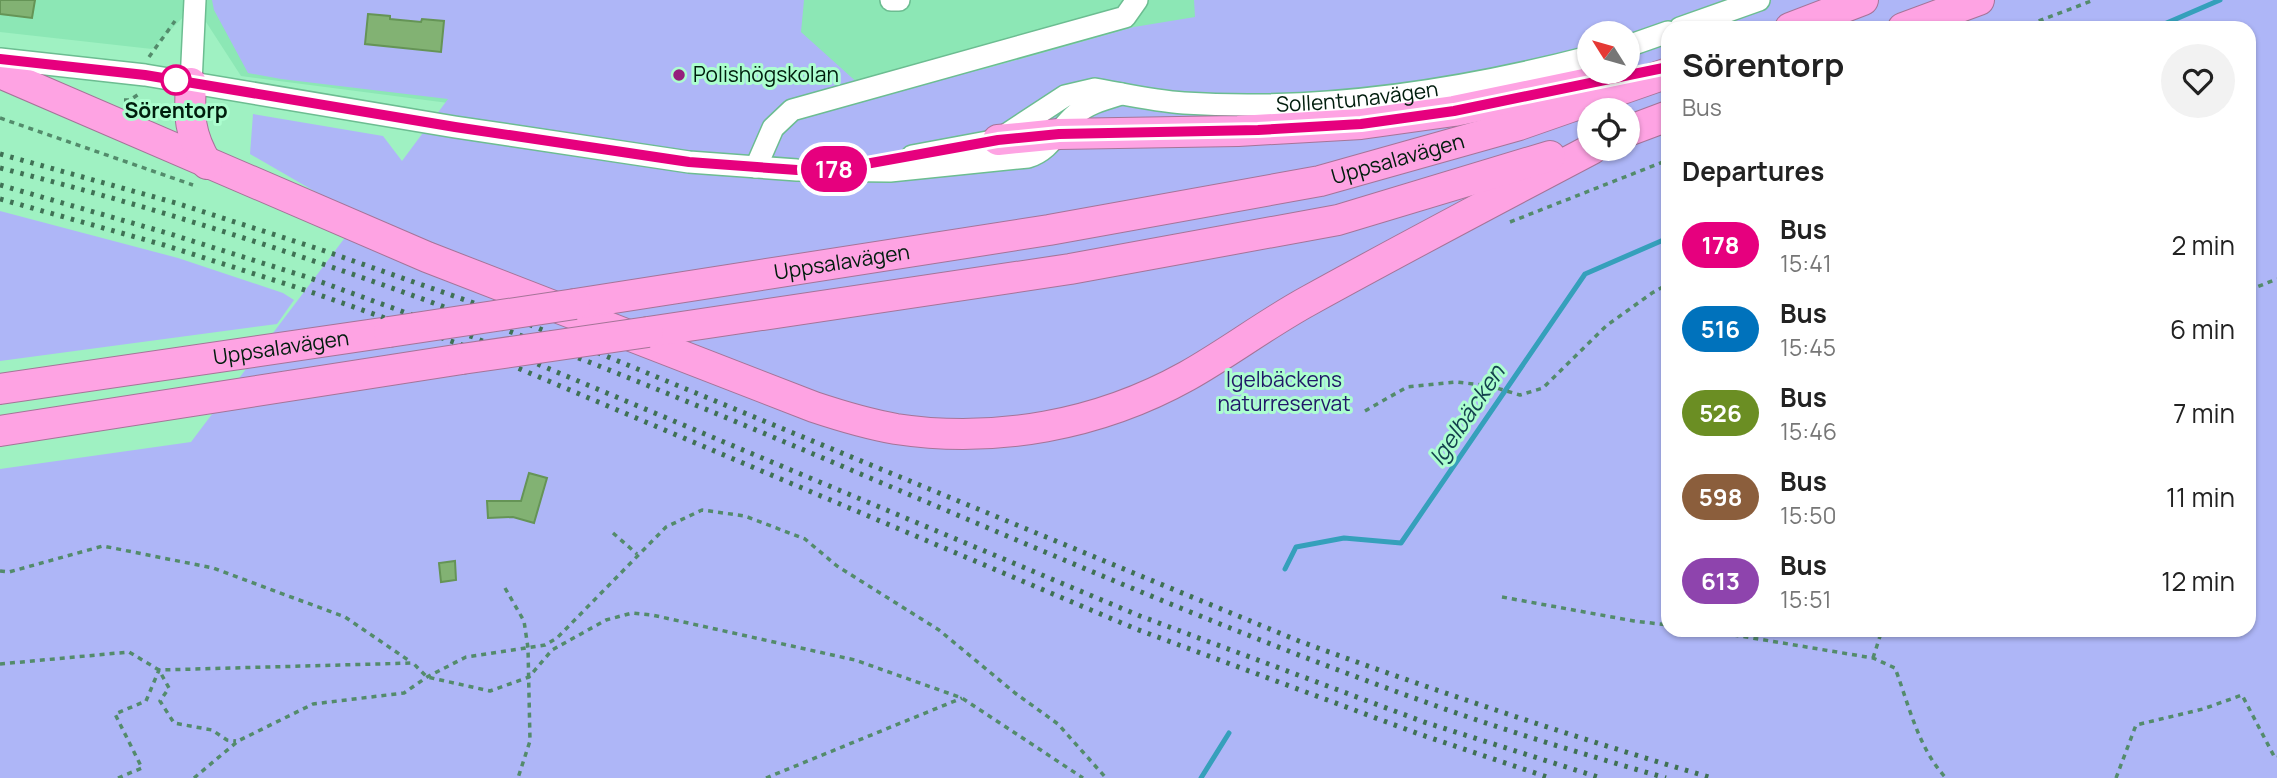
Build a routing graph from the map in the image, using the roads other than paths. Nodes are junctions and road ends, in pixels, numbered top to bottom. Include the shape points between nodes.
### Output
1 (195, 0) edge
2 (891, 0) edge
3 (900, 0) edge
4 (1137, 0) edge
5 (1759, 0) edge
6 (1863, 0) edge
7 (1979, 0) edge
8 (1700, 21) edge
9 (1808, 21) edge
10 (1922, 21) edge
11 (1661, 34) edge
12 (1640, 42) edge
13 (0, 59) edge
14 (1577, 60) edge
15 (1661, 69) edge
16 (0, 73) edge
17 (1661, 75) edge
18 (191, 83) junction
19 (1121, 94) junction
20 (1661, 119) edge
21 (1640, 126) edge
22 (1059, 134) junction
23 (998, 140) junction
24 (1577, 147) edge
25 (1577, 157) edge
26 (207, 164) junction
27 (756, 167) junction
28 (838, 169) junction
29 (0, 389) edge
30 (0, 431) edge

1 - 18 street
2 - 3 street
4 - 27 street via 1125,16 792,110 773,128
5 - 8 street
6 - 9 highway
7 - 10 highway
11 - 12 street
13 - 18 street, Sollentunavägen
14 - 19 street, Sollentunavägen via 1419,92 1339,100 1182,103
15 - 22 highway via 1454,111 1361,124
16 - 26 highway
17 - 29 highway, Uppsalavägen, bridge via 1519,125 1320,180 1036,232
18 - 26 highway via 189,117 196,146
18 - 27 street, Sollentunavägen via 469,130 689,162
19 - 22 street, Sollentunavägen via 1087,106
19 - 23 street, Sollentunavägen via 1095,89 1065,96
20 - 21 highway
22 - 23 highway
22 - 28 street, Sollentunavägen via 1038,154 1028,157 890,171
23 - 28 street, Sollentunavägen
24 - 30 highway, Uppsalavägen, bridge via 1338,220 1070,270
25 - 26 highway via 1284,314 1154,393 1073,422 987,433 896,429 814,407 427,257
27 - 28 street, Sollentunavägen

